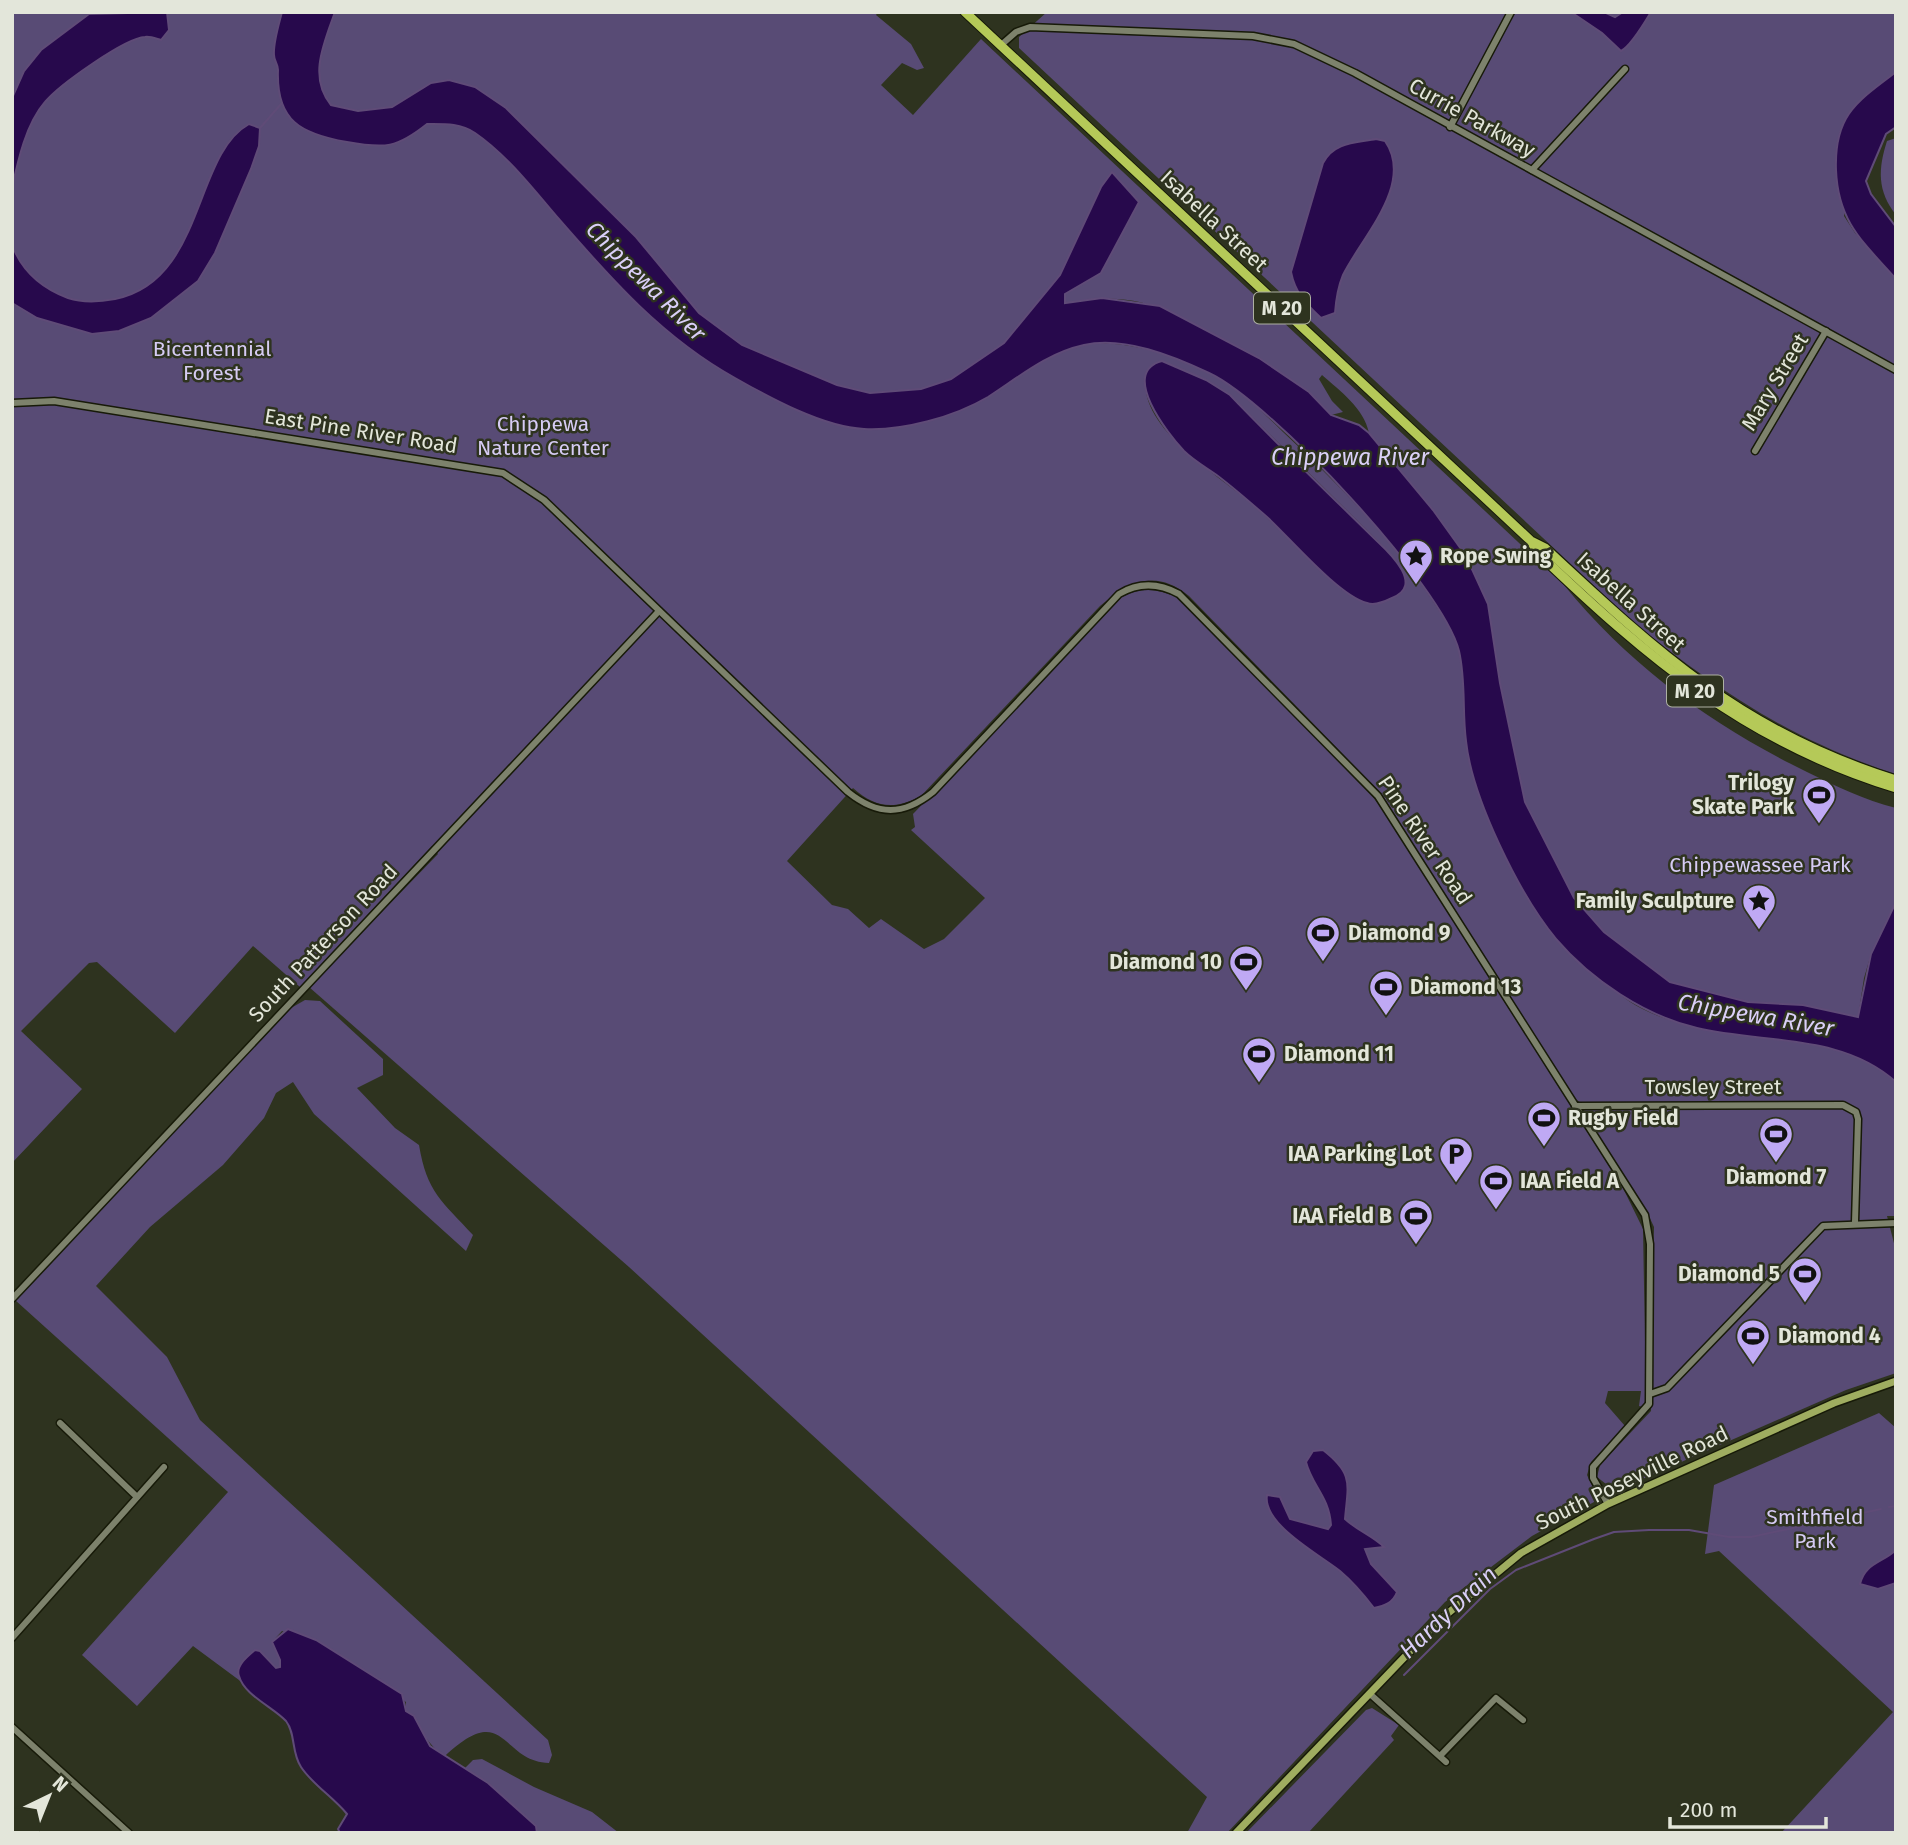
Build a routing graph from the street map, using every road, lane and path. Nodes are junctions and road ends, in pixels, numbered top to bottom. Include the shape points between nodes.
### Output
1 (965, 12) edge
2 (1511, 12) edge
3 (1000, 46) junction
4 (1625, 69) dead end
5 (1450, 127) junction
6 (1532, 170) junction
7 (1826, 331) junction
8 (1896, 370) edge
9 (12, 403) edge
10 (1755, 451) dead end
11 (1531, 541) junction
12 (659, 611) junction
13 (1896, 780) edge
14 (1896, 788) edge
15 (870, 808) joint
16 (1575, 1105) junction
17 (1855, 1222) junction
18 (1896, 1223) edge
19 (12, 1298) edge
20 (1896, 1381) edge
21 (1650, 1394) junction
22 (60, 1423) dead end
23 (164, 1467) dead end
24 (137, 1497) junction
25 (1608, 1504) junction
26 (12, 1639) edge
27 (1370, 1694) junction
28 (1523, 1720) dead end
29 (12, 1727) edge
30 (1440, 1756) junction
31 (1446, 1762) dead end
32 (129, 1833) edge
33 (1237, 1833) edge

1 - 3 highway, Isabella Street / M 20
2 - 5 street
3 - 5 street, Currie Parkway via 1030,27 1223,33 1279,40 1318,54
3 - 11 highway, Isabella Street / M 20
4 - 6 street
5 - 6 street, Currie Parkway
6 - 7 street, Currie Parkway
7 - 8 street, Currie Parkway
7 - 10 street, Mary Street
9 - 12 street, East Pine River Road via 54,401 490,469 516,479 544,500
11 - 13 highway, Isabella Street / M 20 via 1545,548 1663,656 1729,703 1814,749
11 - 14 highway, Isabella Street / M 20 via 1611,622 1713,703 1794,749
12 - 15 street, East Pine River Road
12 - 19 street, South Patterson Road
15 - 16 street, Pine River Road via 902,810 933,792 1119,594 1139,586 1169,589 1191,604 1378,796
16 - 17 street, Towsley Street via 1850,1107 1858,1119
16 - 21 street, Pine River Road via 1648,1224
17 - 18 street
17 - 21 street via 1824,1226 1672,1383
20 - 25 main road, South Poseyville Road via 1834,1403
21 - 25 street via 1643,1413 1593,1467 1593,1479
22 - 24 street
23 - 24 street
24 - 26 street
25 - 27 main road, South Poseyville Road via 1537,1542 1489,1577 1447,1613
27 - 30 street
27 - 33 main road, South Poseyville Road
28 - 30 street via 1496,1698
29 - 32 street
30 - 31 street

